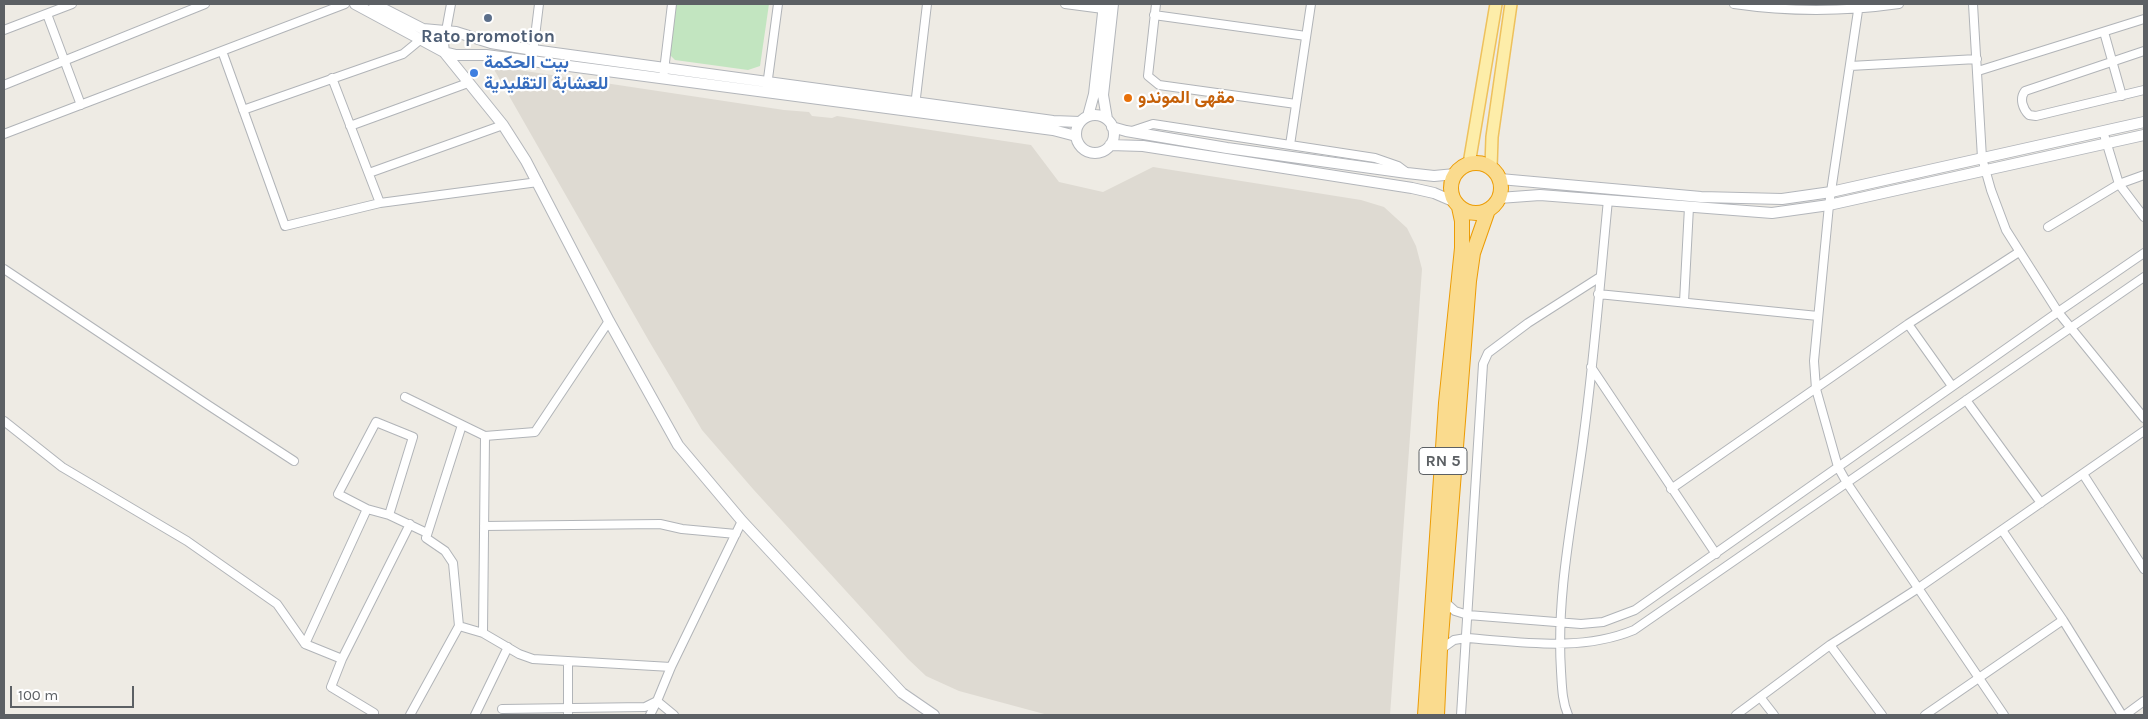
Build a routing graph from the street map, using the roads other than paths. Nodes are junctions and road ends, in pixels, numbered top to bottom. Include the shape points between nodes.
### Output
1 (72, 4) edge
2 (205, 4) edge
3 (345, 4) edge
4 (355, 4) edge
5 (374, 4) edge
6 (443, 4) edge
7 (539, 4) edge
8 (672, 4) edge
9 (778, 4) edge
10 (927, 4) edge
11 (1065, 4) edge
12 (1114, 4) edge
13 (1156, 4) edge
14 (1310, 4) edge
15 (1496, 4) edge
16 (1511, 4) edge
17 (1734, 4) edge
18 (1899, 4) edge
19 (1974, 4) edge
20 (1104, 6) edge
21 (1767, 6) edge
22 (450, 7) edge
23 (1858, 7) edge
24 (47, 14) junction
25 (1154, 15) junction
26 (2144, 19) edge
27 (410, 29) junction
28 (4, 30) edge
29 (446, 31) junction
30 (2104, 32) junction
31 (465, 34) junction
32 (1306, 36) junction
33 (420, 40) junction
34 (222, 51) junction
35 (2144, 51) edge
36 (444, 52) junction
37 (460, 54) junction
38 (533, 56) junction
39 (1978, 59) junction
40 (65, 61) junction
41 (2112, 62) junction
42 (1850, 66) junction
43 (664, 68) junction
44 (1978, 71) junction
45 (332, 78) junction
46 (663, 80) junction
47 (767, 81) junction
48 (468, 83) junction
49 (4, 85) edge
50 (2144, 90) edge
51 (766, 93) junction
52 (2122, 96) junction
53 (1296, 104) junction
54 (82, 105) junction
55 (915, 108) junction
56 (243, 110) junction
57 (1084, 119) junction
58 (2144, 122) edge
59 (1110, 123) junction
60 (503, 125) junction
61 (350, 126) junction
62 (2103, 131) junction
63 (1131, 132) junction
64 (4, 134) edge
65 (2144, 135) edge
66 (1076, 136) junction
67 (2106, 144) junction
68 (1110, 145) junction
69 (1290, 145) junction
70 (1982, 158) junction
71 (1469, 164) junction
72 (1985, 171) junction
73 (369, 173) junction
74 (1407, 173) junction
75 (1455, 174) junction
76 (1496, 174) junction
77 (2144, 175) edge
78 (538, 182) junction
79 (2119, 184) junction
80 (1831, 192) junction
81 (1499, 198) junction
82 (1608, 200) junction
83 (380, 203) junction
84 (1457, 205) junction
85 (1829, 205) junction
86 (1689, 207) junction
87 (1488, 210) junction
88 (2144, 217) edge
89 (2048, 226) dead end
90 (2019, 252) junction
91 (2144, 253) edge
92 (4, 269) edge
93 (1600, 277) junction
94 (2144, 277) edge
95 (1598, 294) junction
96 (1684, 302) junction
97 (2058, 312) junction
98 (1818, 316) junction
99 (609, 321) junction
100 (1908, 324) junction
101 (2071, 328) junction
102 (1591, 366) junction
103 (1952, 386) junction
104 (1816, 389) junction
105 (404, 397) dead end
106 (1966, 400) junction
107 (2144, 418) edge
108 (4, 421) edge
109 (462, 425) junction
110 (2144, 431) edge
111 (485, 436) junction
112 (294, 461) dead end
113 (1838, 467) junction
114 (2083, 474) junction
115 (1847, 483) junction
116 (1672, 489) junction
117 (2041, 503) junction
118 (367, 509) junction
119 (389, 515) junction
120 (742, 521) junction
121 (410, 524) junction
122 (484, 526) junction
123 (2002, 530) junction
124 (427, 533) junction
125 (736, 534) junction
126 (1716, 554) junction
127 (2144, 569) edge
128 (1917, 589) junction
129 (1444, 600) junction
130 (1468, 615) junction
131 (2063, 620) junction
132 (1560, 623) junction
133 (459, 626) junction
134 (483, 633) junction
135 (1466, 638) junction
136 (305, 644) junction
137 (1559, 644) junction
138 (1830, 645) junction
139 (508, 648) junction
140 (1440, 650) junction
141 (342, 659) junction
142 (568, 661) junction
143 (671, 667) junction
144 (1979, 678) junction
145 (1760, 697) junction
146 (658, 701) junction
147 (2144, 701) edge
148 (502, 709) dead end
149 (568, 712) edge
150 (372, 715) edge
151 (410, 715) edge
152 (475, 715) edge
153 (650, 715) edge
154 (674, 715) edge
155 (934, 715) edge
156 (1425, 715) edge
157 (1437, 715) edge
158 (1462, 715) edge
159 (1568, 715) edge
160 (1736, 715) edge
161 (1774, 715) edge
162 (1882, 715) edge
163 (1925, 715) edge
164 (2004, 715) edge
165 (2124, 715) edge

1 - 24 street
2 - 40 street
3 - 34 street
4 - 27 street
5 - 27 street
6 - 22 street
7 - 38 street
8 - 43 street
9 - 47 street
10 - 55 street
11 - 20 street
12 - 59 street via 1103,90
13 - 25 street
14 - 32 street
15 - 71 main road
16 - 76 main road via 1492,137
17 - 21 street
18 - 23 street
19 - 39 street
20 - 57 street via 1094,94
21 - 23 street via 1809,10
22 - 29 street
23 - 42 street
24 - 28 street
24 - 40 street
25 - 32 street
25 - 53 street via 1148,76 1159,85
26 - 30 street
27 - 29 street
27 - 33 street
29 - 31 street
29 - 36 street via 442,43
30 - 41 street
30 - 44 street
31 - 37 street via 465,46
31 - 38 street
32 - 53 street
33 - 36 street
33 - 45 street via 403,54
34 - 54 street
34 - 56 street
35 - 41 street
36 - 37 street
36 - 48 street
37 - 38 street
38 - 43 street
38 - 46 street
39 - 42 street
39 - 44 street
40 - 49 street
40 - 54 street
41 - 52 street
41 - 52 street via 2025,92 2022,95 2023,108 2029,115 2036,116
42 - 80 street
43 - 46 street
43 - 47 street
44 - 70 street
45 - 56 street
45 - 61 street
46 - 51 street
47 - 51 street
47 - 55 street
48 - 60 street
48 - 61 street
50 - 52 street
51 - 55 street
53 - 69 street
54 - 64 street
55 - 57 street via 1053,121
55 - 66 street
56 - 83 street via 285,226
57 - 59 street via 1098,115
57 - 66 street
58 - 62 street
59 - 63 street
59 - 68 street via 1114,136
60 - 73 street
60 - 78 street
61 - 73 street
62 - 67 street
62 - 70 street
63 - 69 street via 1154,124
63 - 74 street
65 - 67 street
66 - 68 street via 1080,146 1089,152 1099,152
67 - 72 street
67 - 79 street
68 - 84 street via 1142,146 1412,188 1434,193
69 - 74 street via 1374,158 1398,166
70 - 72 street
70 - 80 street
71 - 75 highway
71 - 76 highway via 1485,164
72 - 85 street
72 - 90 street via 2006,230
73 - 83 street
74 - 75 street
75 - 84 highway via 1451,188
76 - 80 street via 1701,198 1782,199
76 - 81 highway via 1501,192
77 - 79 street
78 - 83 street
78 - 99 street
79 - 88 street
79 - 89 street
80 - 85 street
81 - 82 street via 1540,195
81 - 87 highway
82 - 86 street
82 - 93 street
84 - 87 highway via 1473,213
84 - 156 highway, RN 5 via 1462,221 1462,248 1446,404
85 - 86 street via 1772,212
85 - 98 street
86 - 96 street
87 - 129 highway, RN 5 via 1473,252 1469,281
90 - 97 street
90 - 100 street
91 - 97 street
92 - 112 street
93 - 95 street
93 - 130 street via 1528,323 1488,353 1483,364
94 - 101 street
95 - 96 street
95 - 102 street
96 - 98 street
97 - 101 street
97 - 103 street
98 - 104 street via 1814,361
99 - 111 street via 535,432
99 - 120 street via 678,445
100 - 103 street
100 - 104 street
101 - 106 street
101 - 107 street
102 - 116 street
102 - 132 street
103 - 113 street
104 - 113 street
104 - 116 street
105 - 109 street
106 - 115 street
106 - 117 street
108 - 136 street via 62,467 186,542 277,604
109 - 111 street
109 - 124 street
110 - 114 street
111 - 122 street
113 - 115 street
113 - 126 street
114 - 117 street
114 - 127 street
115 - 128 street
115 - 137 street via 1646,623 1609,639
116 - 126 street
117 - 123 street
118 - 119 street
118 - 119 street via 338,494 376,422 413,437
118 - 136 street
119 - 121 street
120 - 125 street
120 - 155 street via 902,694
121 - 124 street
121 - 141 street
122 - 125 street via 660,524
122 - 134 street
123 - 128 street
123 - 131 street
124 - 133 street via 426,538 445,551 453,563
125 - 143 street
126 - 132 street via 1624,615 1592,624
128 - 138 street
128 - 144 street
129 - 130 street via 1455,611
129 - 140 highway, RN 5
130 - 132 street
130 - 135 street
131 - 144 street
131 - 165 street
132 - 137 street
133 - 134 street
133 - 151 street
134 - 139 street
135 - 137 street
135 - 140 street via 1454,640
135 - 158 street
136 - 141 street
137 - 159 street via 1563,703
138 - 145 street
138 - 162 street
139 - 142 street via 533,659
139 - 152 street
140 - 157 highway, RN 5
141 - 150 street via 332,687 374,713
142 - 143 street
142 - 149 street
143 - 146 street
144 - 163 street
144 - 164 street
145 - 160 street
145 - 161 street
146 - 149 street via 645,707
146 - 153 street
146 - 154 street
147 - 165 street
148 - 149 street

